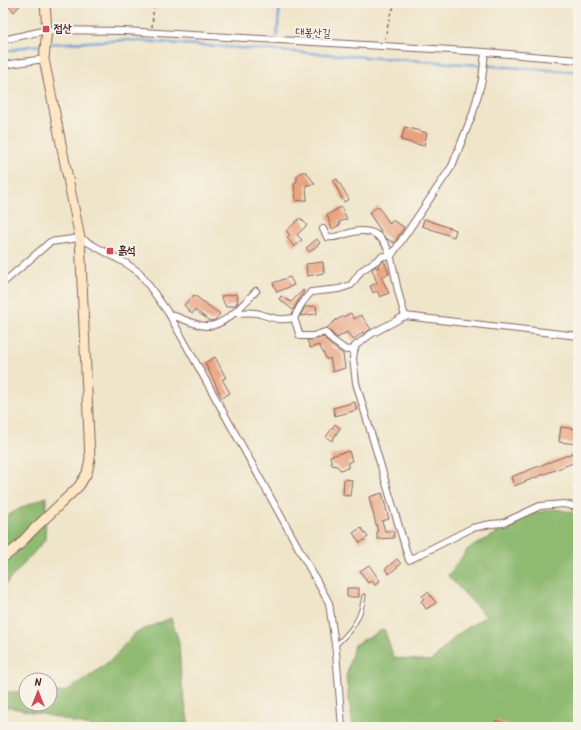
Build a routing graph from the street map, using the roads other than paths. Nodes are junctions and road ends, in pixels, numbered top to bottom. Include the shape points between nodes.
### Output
1 (46, 3) edge
2 (47, 33) junction
3 (3, 40) edge
4 (44, 55) junction
5 (485, 55) junction
6 (578, 60) edge
7 (3, 65) edge
8 (323, 229) dead end
9 (80, 238) junction
10 (391, 256) junction
11 (3, 283) edge
12 (256, 291) dead end
13 (169, 314) junction
14 (234, 314) junction
15 (404, 316) junction
16 (294, 318) junction
17 (578, 336) edge
18 (355, 349) junction
19 (578, 506) edge
20 (3, 558) edge
21 (364, 596) dead end
22 (335, 646) junction
23 (342, 727) edge

1 - 2 street
2 - 3 street, 대봉산길
2 - 4 street
2 - 5 street, 대봉산길 via 152,33
4 - 7 street
4 - 9 street
5 - 6 street, 대봉산길
5 - 10 street via 473,113 452,166
8 - 10 street via 327,237 335,238 350,232 374,233 384,242
9 - 11 street via 50,242
9 - 13 street via 140,273
9 - 20 street via 90,459 79,486
10 - 15 street
10 - 16 street via 383,256 361,271 351,285 311,292
12 - 14 street
13 - 14 street via 206,326 218,324
13 - 22 street via 329,603
14 - 16 street via 259,313 284,320
15 - 17 street
15 - 18 street via 371,334 355,346
16 - 18 street via 300,336 313,336 325,332 346,350
18 - 19 street via 353,358 356,383 409,560 472,528 503,522 540,506
21 - 22 lane via 362,609 355,624
22 - 23 street

